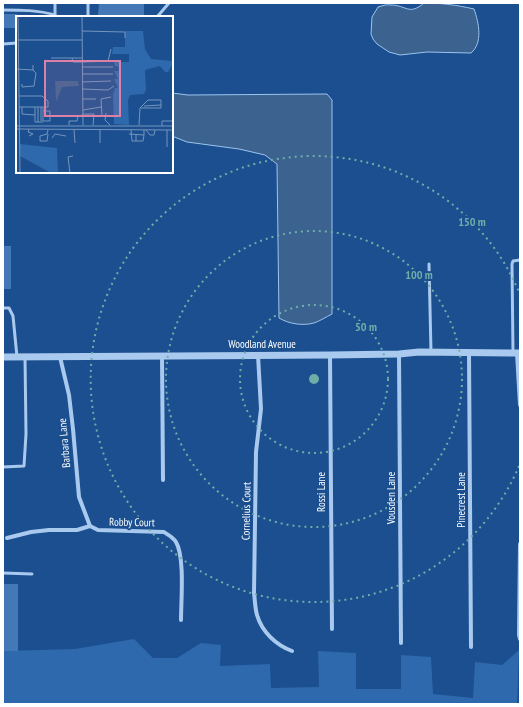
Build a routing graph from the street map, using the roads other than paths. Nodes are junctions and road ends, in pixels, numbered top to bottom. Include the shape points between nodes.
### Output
1 (56, 3) edge
2 (88, 3) edge
3 (169, 3) edge
4 (3, 10) edge
5 (55, 16) edge
6 (88, 16) edge
7 (158, 16) edge
8 (3, 44) edge
9 (16, 44) edge
10 (520, 260) edge
11 (429, 264) dead end
12 (3, 308) edge
13 (431, 352) junction
14 (469, 352) junction
15 (517, 353) edge
16 (399, 354) junction
17 (258, 355) junction
18 (330, 355) junction
19 (162, 356) junction
20 (3, 357) edge
21 (17, 357) junction
22 (25, 357) junction
23 (60, 357) junction
24 (520, 405) edge
25 (3, 467) edge
26 (163, 480) dead end
27 (90, 526) junction
28 (7, 538) dead end
29 (520, 544) edge
30 (3, 573) edge
31 (32, 574) dead end
32 (520, 595) edge
33 (180, 620) dead end
34 (332, 629) dead end
35 (520, 639) edge
36 (401, 643) dead end
37 (471, 647) dead end
38 (292, 651) dead end

1 - 5 lane
2 - 6 lane
3 - 7 lane
4 - 5 lane via 42,11
8 - 9 lane
10 - 15 lane via 513,261 512,264
11 - 13 lane
12 - 21 lane via 9,308 13,316
13 - 14 street, Woodland Avenue
13 - 16 street, Woodland Avenue
14 - 15 street, Woodland Avenue
14 - 37 street, Pinecrest Lane
15 - 24 street
16 - 18 street, Woodland Avenue
16 - 36 street, Vousden Lane
17 - 18 street, Woodland Avenue
17 - 19 street, Woodland Avenue
17 - 38 street, Cornelius Court via 261,410 256,452 254,593 257,616 268,634 282,647
18 - 34 street, Rossi Lane
19 - 23 street, Woodland Avenue
19 - 26 street
20 - 21 street, Woodland Avenue
21 - 22 street, Woodland Avenue
22 - 23 street, Woodland Avenue
22 - 25 lane via 24,466
23 - 27 street, Barbara Lane via 69,395 79,497
27 - 28 street, Robby Court via 77,530 31,532
27 - 33 street, Robby Court via 98,530 164,532 177,542 181,574
29 - 32 street
30 - 31 lane
32 - 35 street

